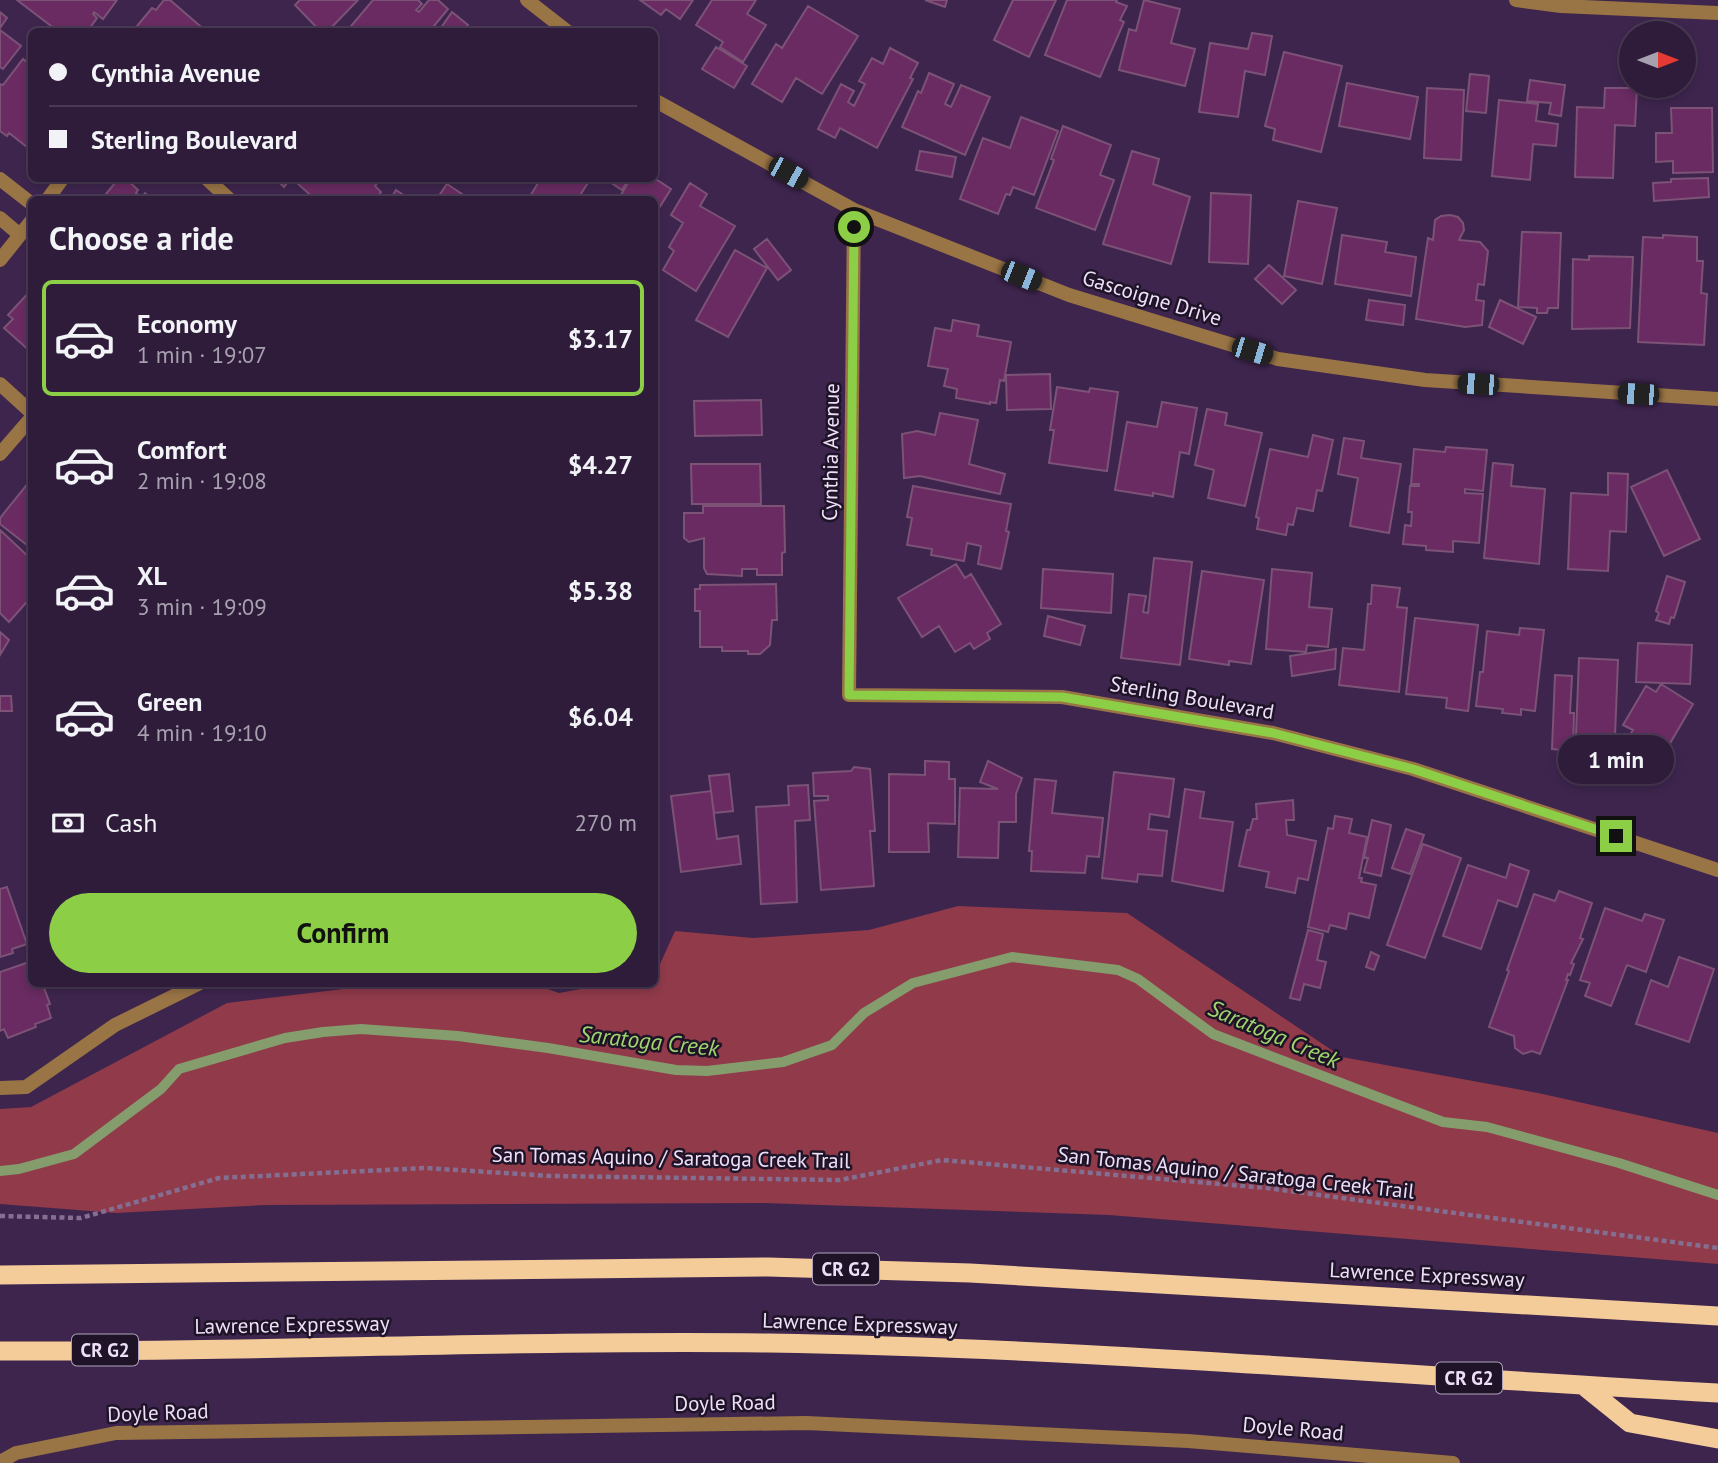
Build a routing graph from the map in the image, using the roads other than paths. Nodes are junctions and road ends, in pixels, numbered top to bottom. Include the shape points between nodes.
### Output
1 (527, 0) edge
2 (1516, 0) edge
3 (1718, 13) edge
4 (563, 28) edge
5 (658, 102) edge
6 (0, 179) edge
7 (210, 182) edge
8 (226, 196) edge
9 (28, 201) edge
10 (854, 210) junction
11 (0, 218) edge
12 (28, 225) edge
13 (20, 235) junction
14 (0, 260) edge
15 (0, 384) edge
16 (1718, 398) edge
17 (28, 411) edge
18 (28, 420) edge
19 (0, 454) edge
20 (849, 695) joint
21 (1718, 870) edge
22 (192, 987) edge
23 (0, 1088) edge
24 (0, 1275) edge
25 (1718, 1316) edge
26 (0, 1352) edge
27 (1584, 1386) junction
28 (1718, 1393) edge
29 (1718, 1439) edge
30 (0, 1462) edge
31 (1453, 1463) edge

1 - 4 street
2 - 3 street
5 - 10 street, Gascoigne Drive
6 - 9 street
7 - 8 street
10 - 16 street, Gascoigne Drive via 1069,295 1278,359 1424,380
10 - 20 street, Cynthia Avenue
11 - 13 street
12 - 13 street
13 - 14 street
15 - 17 street
18 - 19 street
20 - 21 street, Sterling Boulevard via 1062,697 1273,733 1413,769
22 - 23 street via 115,1024 26,1087
24 - 25 highway, Lawrence Expressway / CR G2 via 768,1267 998,1274
26 - 27 highway, Lawrence Expressway / CR G2 via 773,1343 1144,1358
27 - 28 highway, Lawrence Expressway / CR G2
27 - 29 highway via 1629,1423
30 - 31 street, Doyle Road via 16,1453 116,1433 806,1423 1188,1441

